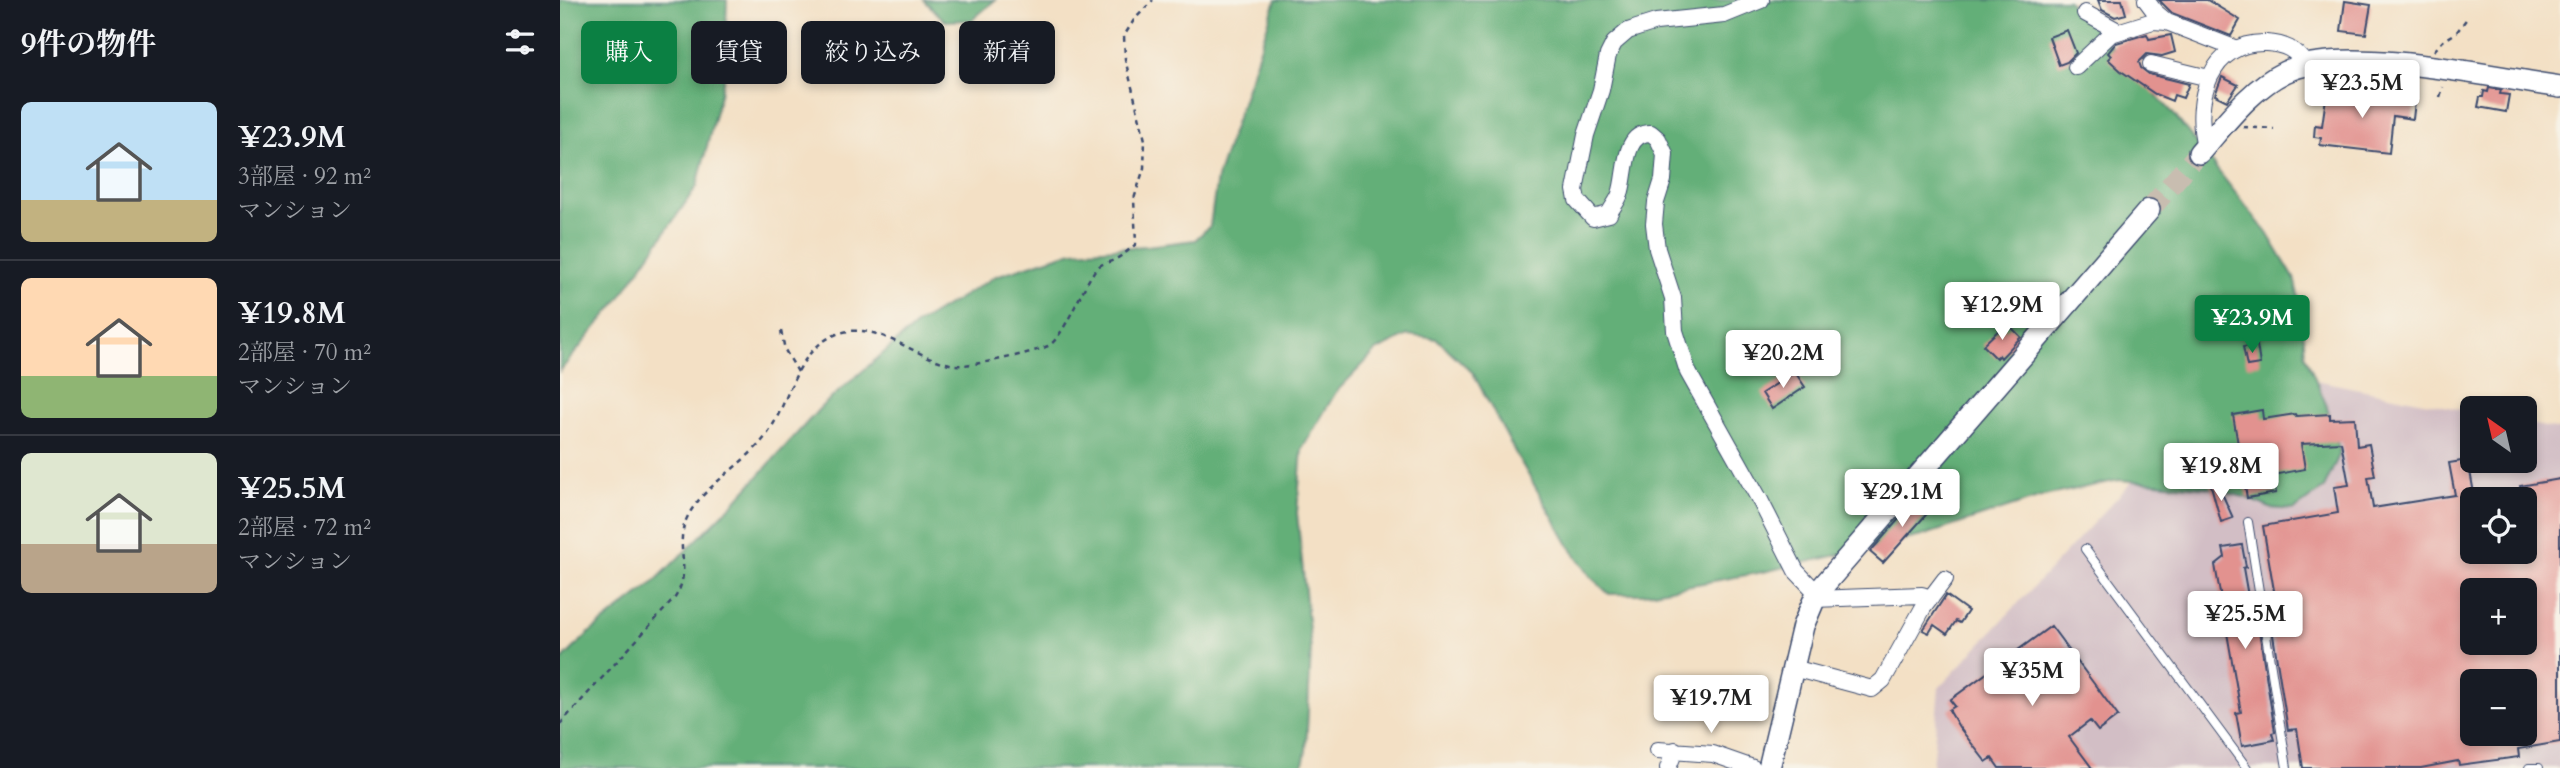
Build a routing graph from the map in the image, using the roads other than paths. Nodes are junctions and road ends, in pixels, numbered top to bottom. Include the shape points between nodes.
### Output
1 (1761, 0) edge
2 (2146, 0) edge
3 (2085, 13) dead end
4 (2167, 22) junction
5 (2118, 31) junction
6 (2234, 48) junction
7 (2151, 64) dead end
8 (2306, 65) junction
9 (2076, 67) dead end
10 (2209, 78) junction
11 (2560, 87) edge
12 (2202, 149) joint
13 (2149, 210) tunnel mouth
14 (2248, 522) dead end
15 (2085, 550) dead end
16 (1945, 579) dead end
17 (1815, 596) junction
18 (1931, 598) junction
19 (1793, 668) junction
20 (1658, 750) dead end
21 (1675, 750) junction
22 (1668, 768) edge
23 (1753, 768) edge
24 (1769, 768) edge
25 (2247, 768) edge
26 (2287, 768) edge
27 (2529, 768) edge
28 (2539, 768) edge

1 - 17 street via 1724,15 1656,22 1629,31 1614,43 1575,190 1577,200 1593,218 1609,214 1620,194 1634,140 1651,133 1662,144 1663,180 1654,224 1688,372 1796,571
2 - 4 street
3 - 5 street
4 - 5 street
4 - 6 street
5 - 9 street
6 - 8 street via 2247,43 2287,46
6 - 10 street
7 - 10 street
8 - 11 street via 2420,66
8 - 12 street via 2263,86
10 - 12 street via 2202,107
13 - 17 street
14 - 26 lane
15 - 25 lane
16 - 18 street
17 - 18 street
17 - 19 street
18 - 19 street via 1883,680 1872,689
19 - 24 street
20 - 21 street
21 - 22 street
21 - 23 street via 1713,754
27 - 28 lane

